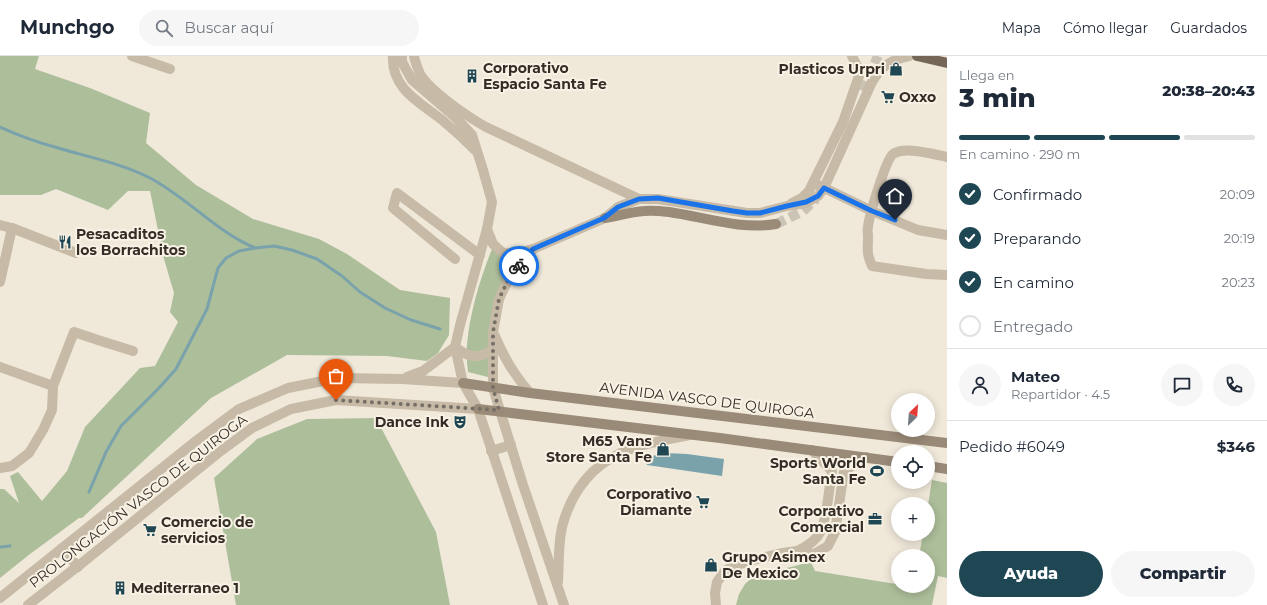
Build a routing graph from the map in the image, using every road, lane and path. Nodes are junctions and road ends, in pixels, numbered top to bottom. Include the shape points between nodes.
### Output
1 (132, 56) edge
2 (393, 56) edge
3 (402, 56) edge
4 (414, 56) edge
5 (852, 56) edge
6 (909, 56) edge
7 (917, 56) edge
8 (947, 63) edge
9 (170, 69) dead end
10 (859, 76) junction
11 (872, 82) junction
12 (478, 152) junction
13 (947, 157) edge
14 (814, 183) junction
15 (824, 188) junction
16 (639, 199) junction
17 (787, 206) junction
18 (872, 211) junction
19 (604, 218) junction
20 (776, 224) tunnel mouth
21 (0, 225) edge
22 (12, 228) junction
23 (487, 229) junction
24 (947, 235) edge
25 (533, 249) junction
26 (76, 253) dead end
27 (480, 255) junction
28 (455, 259) dead end
29 (2, 264) edge
30 (947, 275) edge
31 (0, 282) edge
32 (493, 332) junction
33 (455, 347) junction
34 (493, 349) junction
35 (133, 351) dead end
36 (0, 367) edge
37 (402, 379) junction
38 (463, 383) junction
39 (53, 386) junction
40 (493, 388) junction
41 (530, 393) junction
42 (478, 409) junction
43 (499, 410) junction
44 (691, 435) junction
45 (947, 443) edge
46 (511, 445) junction
47 (812, 450) junction
48 (491, 451) junction
49 (866, 457) junction
50 (891, 461) edge
51 (935, 467) edge
52 (0, 468) edge
53 (947, 469) edge
54 (62, 548) junction
55 (797, 551) junction
56 (78, 567) junction
57 (558, 588) junction
58 (0, 598) edge
59 (28, 605) edge
60 (543, 605) edge
61 (564, 605) edge
62 (716, 605) edge

1 - 9 street
2 - 12 street via 395,73 403,88
3 - 12 street via 402,62 412,80 472,135
4 - 16 street via 421,74 430,86 469,118
5 - 10 street
6 - 11 street via 884,66
7 - 8 main road
10 - 11 street via 868,75
10 - 14 street via 843,122
11 - 15 street
12 - 23 street via 492,202
13 - 18 street via 911,151 901,151 892,155 887,162
14 - 15 street
14 - 17 street via 802,198
15 - 17 street via 818,196 806,202
15 - 18 street
16 - 17 street via 658,198 747,213 760,213
16 - 19 street via 618,207
18 - 24 street via 918,230
18 - 30 street via 867,249 872,266
19 - 20 main road via 644,211 668,212 744,225
19 - 25 street
21 - 22 street
22 - 26 street
22 - 29 street
23 - 25 street via 493,244 503,253 516,254
23 - 27 street
25 - 32 street via 509,278 502,292
27 - 28 street via 397,193 393,208
27 - 33 street
29 - 31 street
32 - 34 street
32 - 41 street via 504,357 518,380
33 - 34 street via 473,357
33 - 37 street via 423,372
33 - 38 street
34 - 40 street
35 - 39 street via 74,332
36 - 39 street
37 - 38 street, PROLONGACIÓN VASCO DE QUIROGA
37 - 54 street, PROLONGACIÓN VASCO DE QUIROGA via 338,378 288,388 239,409
38 - 40 main road, AVENIDA VASCO DE QUIROGA
38 - 42 street
39 - 52 street via 52,410 30,453 12,466
40 - 41 main road, AVENIDA VASCO DE QUIROGA
40 - 43 street
41 - 45 main road, AVENIDA VASCO DE QUIROGA
42 - 43 main road
42 - 48 street
42 - 56 street, PROLONGACIÓN VASCO DE QUIROGA via 336,400 291,409 252,428 218,453
43 - 44 main road
43 - 46 street
44 - 47 main road
44 - 57 street via 632,449 602,464 584,480 562,528
46 - 48 street
46 - 57 street
47 - 49 main road
47 - 55 street via 832,471 820,532 808,546
48 - 60 street
49 - 50 main road
49 - 55 street via 844,471 835,532 828,546 814,554
51 - 53 main road
54 - 56 street
54 - 58 street, PROLONGACIÓN VASCO DE QUIROGA
55 - 62 street via 761,558 725,571 717,582
56 - 59 street, PROLONGACIÓN VASCO DE QUIROGA
57 - 61 street

